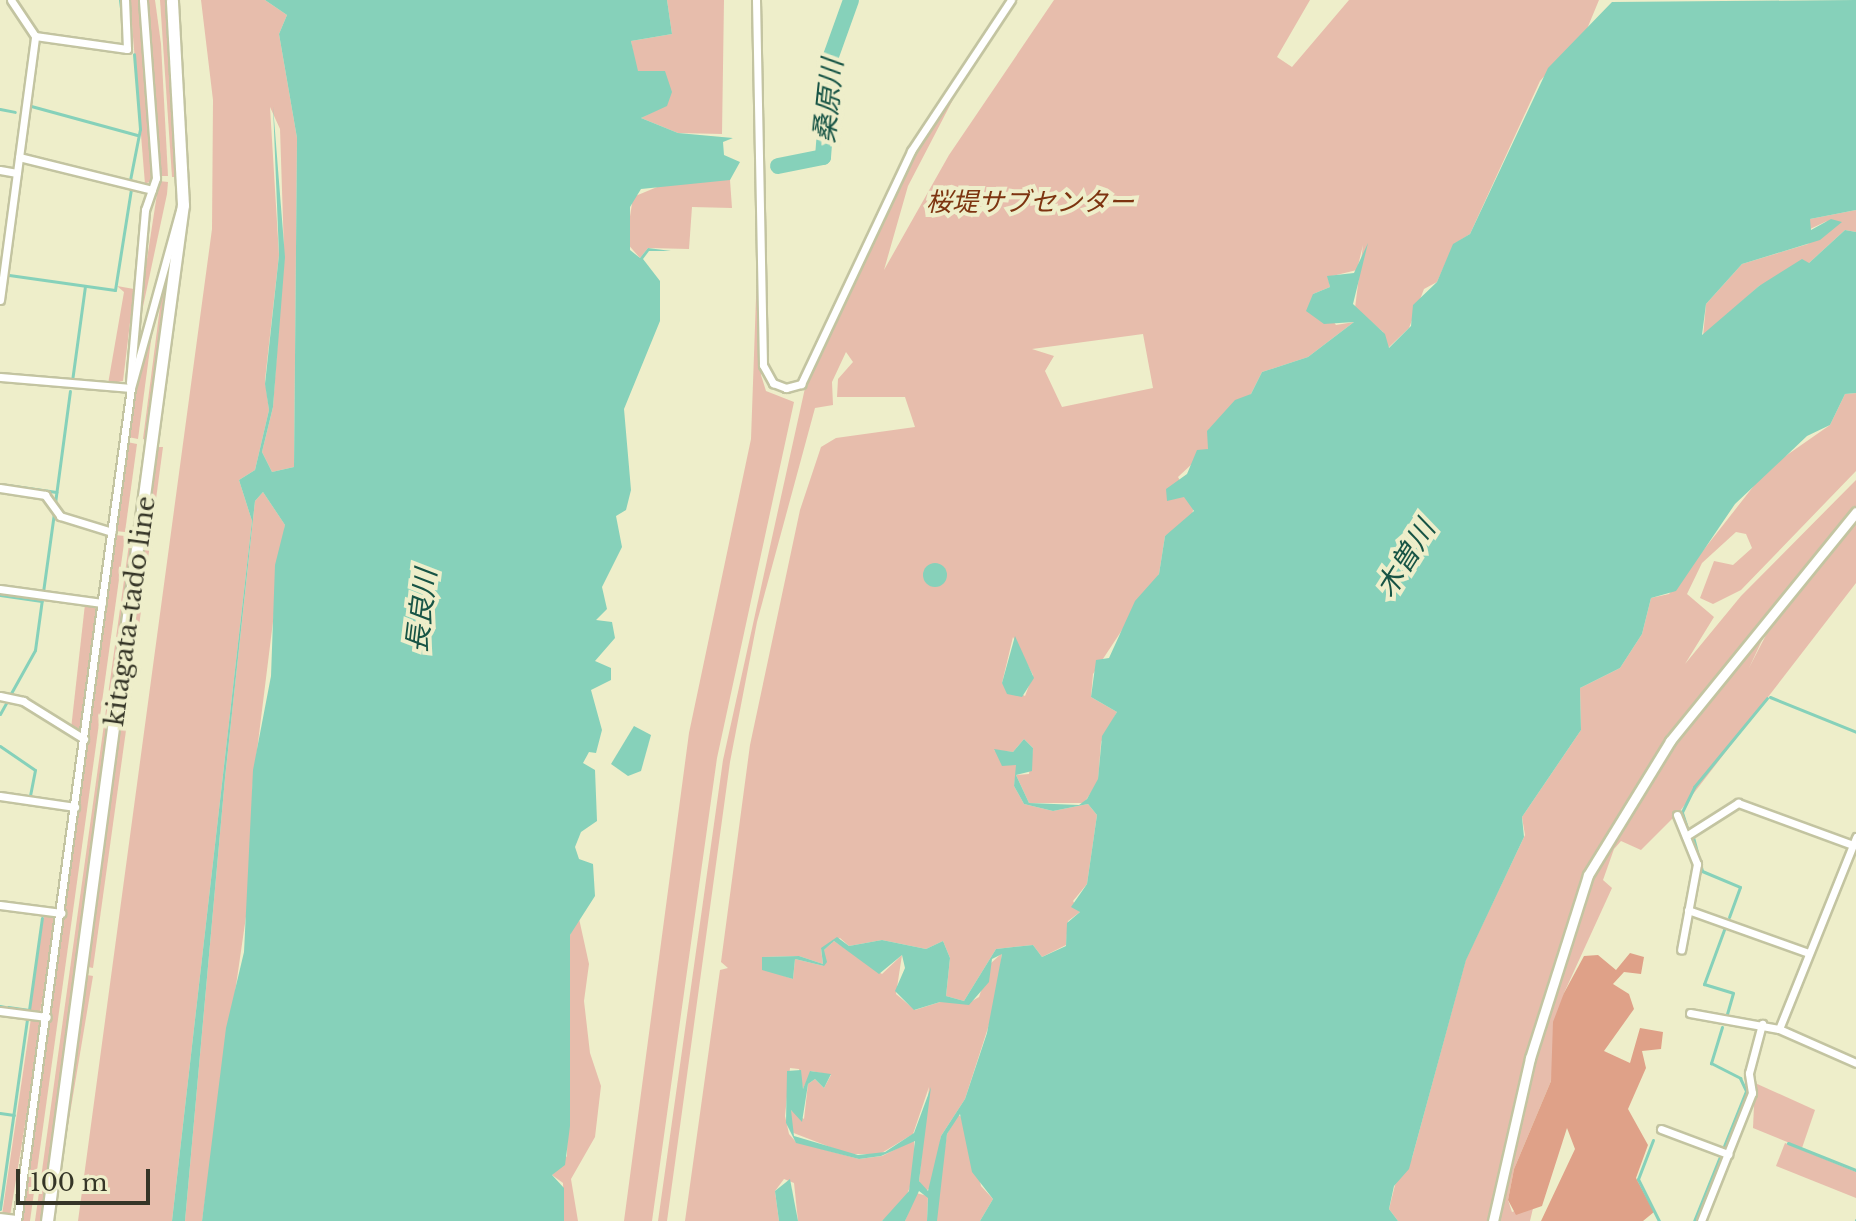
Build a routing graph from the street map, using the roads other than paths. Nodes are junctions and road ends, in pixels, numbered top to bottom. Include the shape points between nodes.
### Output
1 (11, 0) edge
2 (125, 0) edge
3 (143, 0) edge
4 (172, 0) edge
5 (756, 0) edge
6 (1011, 0) edge
7 (35, 36) junction
8 (19, 157) junction
9 (0, 170) edge
10 (17, 173) junction
11 (152, 190) junction
12 (183, 205) junction
13 (0, 300) edge
14 (0, 377) edge
15 (131, 388) junction
16 (0, 488) edge
17 (1856, 512) edge
18 (112, 532) junction
19 (0, 589) edge
20 (102, 603) junction
21 (0, 696) edge
22 (84, 739) junction
23 (0, 796) edge
24 (75, 807) junction
25 (1677, 815) dead end
26 (1686, 836) junction
27 (1854, 841) edge
28 (0, 905) edge
29 (1688, 910) junction
30 (61, 913) junction
31 (1681, 950) dead end
32 (1809, 953) junction
33 (0, 1011) edge
34 (1690, 1013) dead end
35 (47, 1017) junction
36 (1762, 1024) junction
37 (1779, 1029) junction
38 (1856, 1063) edge
39 (1661, 1129) dead end
40 (1728, 1154) junction
41 (0, 1217) edge
42 (17, 1220) edge
43 (47, 1221) edge
44 (1493, 1221) edge
45 (1701, 1221) edge

1 - 7 street
2 - 7 street via 127,49
3 - 11 street via 155,120
4 - 12 main road, kitagata-tado line
5 - 6 street via 763,365 773,383 786,388 801,384 911,151
7 - 8 street
8 - 10 street
8 - 11 street
9 - 10 street
10 - 13 street
11 - 15 street
12 - 15 street
12 - 43 main road, kitagata-tado line
14 - 15 street
15 - 18 street
16 - 18 street via 45,495 60,516
17 - 44 street via 1670,741 1594,863 1543,1013
18 - 20 street
19 - 20 street
20 - 22 street
21 - 22 street via 23,701
22 - 24 street
23 - 24 street
24 - 30 street
25 - 26 street
26 - 27 street via 1738,803
26 - 29 street via 1697,864
27 - 32 street
28 - 30 street
29 - 31 street
29 - 32 street
30 - 35 street
32 - 37 street
33 - 35 street
34 - 36 street
35 - 42 street
36 - 37 street
36 - 40 street via 1749,1073 1752,1093
37 - 38 street
39 - 40 street
40 - 45 street
41 - 42 street

